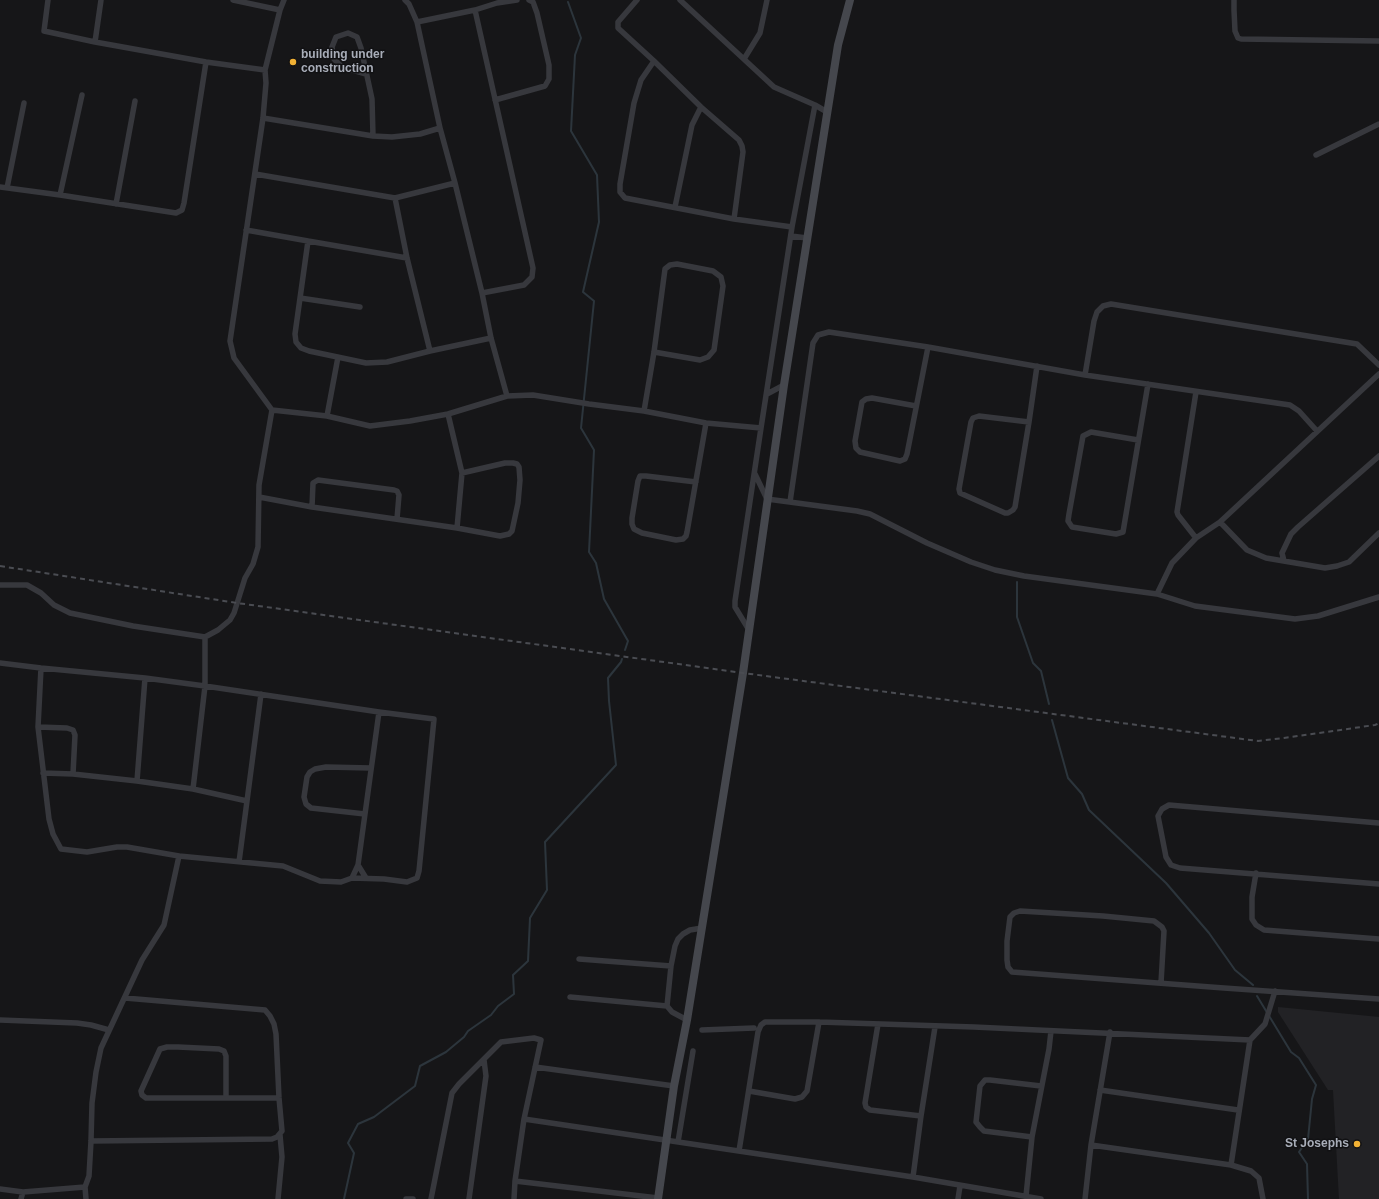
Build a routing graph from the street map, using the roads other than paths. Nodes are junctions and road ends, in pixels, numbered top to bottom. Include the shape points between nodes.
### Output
1 (48, 0) edge
2 (101, 0) edge
3 (233, 0) edge
4 (284, 0) edge
5 (404, 0) edge
6 (517, 0) edge
7 (529, 0) edge
8 (637, 0) edge
9 (680, 0) edge
10 (766, 0) edge
11 (850, 0) edge
12 (1234, 0) edge
13 (280, 10) junction
14 (475, 10) junction
15 (417, 22) junction
16 (1379, 41) edge
17 (95, 42) junction
18 (744, 60) junction
19 (654, 61) junction
20 (206, 62) junction
21 (265, 70) junction
22 (366, 74) junction
23 (82, 95) dead end
24 (495, 100) junction
25 (135, 101) dead end
26 (24, 103) dead end
27 (815, 105) junction
28 (701, 107) junction
29 (828, 112) junction
30 (263, 118) junction
31 (1379, 124) edge
32 (440, 128) junction
33 (373, 136) junction
34 (1316, 155) dead end
35 (255, 174) junction
36 (455, 183) junction
37 (0, 187) edge
38 (7, 188) junction
39 (60, 195) junction
40 (396, 198) junction
41 (116, 204) junction
42 (675, 207) junction
43 (734, 219) junction
44 (792, 227) junction
45 (246, 230) junction
46 (791, 236) junction
47 (807, 238) junction
48 (308, 242) junction
49 (407, 258) junction
50 (482, 293) junction
51 (300, 298) junction
52 (360, 308) dead end
53 (491, 338) junction
54 (928, 347) junction
55 (430, 351) junction
56 (654, 352) junction
57 (338, 357) junction
58 (1379, 365) edge
59 (1038, 366) junction
60 (1379, 374) edge
61 (1085, 375) junction
62 (1148, 384) junction
63 (784, 385) junction
64 (1196, 392) junction
65 (767, 394) junction
66 (507, 396) junction
67 (916, 406) junction
68 (272, 410) junction
69 (644, 411) junction
70 (448, 414) junction
71 (327, 416) junction
72 (1029, 422) junction
73 (706, 423) junction
74 (761, 428) junction
75 (1317, 431) junction
76 (1138, 440) junction
77 (1379, 456) edge
78 (462, 473) junction
79 (755, 474) junction
80 (696, 482) junction
81 (260, 497) junction
82 (767, 499) junction
83 (790, 502) junction
84 (312, 507) junction
85 (397, 519) junction
86 (1220, 522) junction
87 (457, 528) junction
88 (1379, 532) edge
89 (1196, 538) junction
90 (1284, 561) junction
91 (0, 585) edge
92 (1157, 594) junction
93 (1379, 597) edge
94 (749, 630) junction
95 (205, 637) junction
96 (0, 663) edge
97 (42, 668) junction
98 (145, 678) junction
99 (205, 686) junction
100 (261, 694) junction
101 (378, 712) junction
102 (38, 727) junction
103 (371, 768) junction
104 (43, 773) junction
105 (73, 774) junction
106 (137, 781) junction
107 (193, 789) junction
108 (248, 801) junction
109 (365, 814) junction
110 (1379, 823) edge
111 (179, 856) junction
112 (239, 862) junction
113 (358, 865) junction
114 (1256, 873) junction
115 (352, 878) junction
116 (366, 878) junction
117 (1379, 884) edge
118 (702, 928) junction
119 (1379, 939) edge
120 (579, 959) dead end
121 (670, 966) junction
122 (1161, 983) junction
123 (1275, 991) junction
124 (570, 997) dead end
125 (125, 998) junction
126 (1379, 999) edge
127 (668, 1006) junction
128 (0, 1020) edge
129 (687, 1020) junction
130 (819, 1022) junction
131 (878, 1024) junction
132 (935, 1027) junction
133 (754, 1028) dead end
134 (109, 1030) junction
135 (702, 1030) dead end
136 (1050, 1031) junction
137 (1110, 1032) junction
138 (1250, 1040) junction
139 (693, 1051) dead end
140 (484, 1060) junction
141 (535, 1067) junction
142 (674, 1086) junction
143 (1041, 1086) junction
144 (1100, 1090) junction
145 (749, 1091) junction
146 (226, 1097) junction
147 (279, 1098) junction
148 (1238, 1110) junction
149 (921, 1116) junction
150 (524, 1119) junction
151 (280, 1135) junction
152 (1032, 1137) junction
153 (666, 1140) junction
154 (91, 1141) junction
155 (678, 1142) junction
156 (1092, 1145) junction
157 (740, 1151) junction
158 (1231, 1165) junction
159 (913, 1177) junction
160 (515, 1181) junction
161 (960, 1186) junction
162 (85, 1187) junction
163 (0, 1189) edge
164 (23, 1192) junction
165 (1026, 1196) junction
166 (637, 1197) edge
167 (658, 1198) edge
168 (22, 1199) edge
169 (86, 1199) edge
170 (278, 1199) edge
171 (406, 1199) edge
172 (413, 1199) edge
173 (432, 1199) edge
174 (469, 1199) edge
175 (514, 1199) edge
176 (958, 1199) edge
177 (1041, 1199) edge
178 (1085, 1199) edge
179 (1263, 1199) edge

1 - 17 street via 44,31
2 - 17 street
3 - 13 street
4 - 13 street
5 - 15 street via 409,4
6 - 14 street
7 - 24 street via 533,2 536,13 550,79 545,86
8 - 19 street via 618,22 618,28
9 - 18 street
10 - 18 street via 760,33
11 - 29 street via 838,45
12 - 16 street via 1235,31 1241,39
13 - 21 street
14 - 15 street
14 - 24 street
15 - 32 street
17 - 20 street
18 - 27 street via 774,87
19 - 28 street
19 - 42 street via 641,80 634,103 620,192 625,198
20 - 21 street
20 - 41 street via 182,210 176,213
21 - 30 street
22 - 22 street via 357,37 348,33 336,37 332,47 334,59 342,67
22 - 33 street via 372,99
23 - 39 street
24 - 50 street via 533,268 532,277 524,285
25 - 41 street
26 - 38 street
27 - 29 street
27 - 44 street
28 - 42 street via 692,125
28 - 43 street via 739,140 742,146
29 - 47 street
30 - 33 street
30 - 35 street
31 - 34 street
32 - 33 street via 420,134
32 - 36 street
35 - 40 street
35 - 45 street
36 - 40 street
36 - 50 street
37 - 38 street
38 - 39 street
39 - 41 street
40 - 49 street
42 - 43 street
43 - 44 street
44 - 46 street
45 - 48 street
45 - 68 street via 230,341 234,358
46 - 47 street
46 - 65 street
47 - 63 street
48 - 49 street
48 - 51 street
49 - 55 street
50 - 53 street
51 - 52 street
51 - 57 street via 296,342 301,348 309,351
53 - 55 street
53 - 66 street
54 - 59 street
54 - 67 street
54 - 83 street via 829,332 818,335 813,343
55 - 57 street via 387,362 366,362
56 - 56 street via 665,269 677,264 713,271 721,276 723,286 714,350 708,357 700,360
56 - 69 street
57 - 71 street
58 - 61 street via 1357,344 1111,304 1103,306 1097,312
59 - 61 street
59 - 72 street
60 - 75 street
61 - 62 street
62 - 64 street
62 - 76 street
63 - 65 street
63 - 82 street
64 - 75 street via 1290,405
64 - 89 street via 1177,512
65 - 74 street
66 - 69 street via 533,395
66 - 70 street
67 - 67 street via 905,459 900,461 860,452 856,448 862,402 866,399
68 - 71 street
68 - 81 street via 259,485
69 - 73 street
70 - 71 street via 370,426
70 - 78 street
72 - 72 street via 1013,510 1005,513 960,493 970,422 973,418 979,416
73 - 74 street
73 - 80 street
74 - 79 street
75 - 86 street
76 - 76 street via 1122,532 1116,534 1072,527 1068,521 1084,436 1091,432
77 - 90 street via 1291,534 1282,553
78 - 87 street
78 - 87 street via 505,463 517,464 520,480 518,503 512,531 509,534 500,536
79 - 82 street
79 - 94 street via 735,601 735,607
80 - 80 street via 687,532 683,539 676,540 634,529 632,518 640,476
81 - 84 street
81 - 95 street via 258,547 234,613 218,630
82 - 83 street
82 - 94 street
83 - 92 street via 870,514 926,543 995,570
84 - 85 street
84 - 85 street via 313,483 318,480 394,490 399,495
85 - 87 street
86 - 89 street
86 - 90 street via 1247,550 1266,558
88 - 90 street via 1349,562 1338,566 1325,568
89 - 92 street via 1172,563
91 - 95 street via 27,585 54,605 70,613
92 - 93 street via 1195,606 1295,619 1318,616
94 - 118 street
95 - 99 street
96 - 97 street
97 - 98 street
97 - 102 street
98 - 99 street
98 - 106 street
99 - 100 street
99 - 107 street
100 - 101 street
100 - 108 street
101 - 103 street
101 - 116 street via 434,719 417,878 407,882
102 - 104 street
102 - 105 street via 73,730
103 - 109 street
103 - 109 street via 315,769 307,777 304,797 306,804 311,808
104 - 105 street
104 - 111 street via 52,834 61,849 88,852 127,847
105 - 106 street
106 - 107 street
107 - 108 street
108 - 112 street
109 - 113 street
110 - 114 street via 1169,805 1162,809 1158,816 1166,857 1171,865 1180,868
111 - 112 street
111 - 125 street via 164,925 142,960
112 - 115 street via 283,866 320,881 341,882
113 - 115 street
113 - 116 street
114 - 117 street
114 - 119 street via 1252,919 1264,930
115 - 116 street
118 - 121 street via 683,934 675,946
118 - 129 street
120 - 121 street
121 - 127 street
122 - 122 street via 1012,972 1007,960 1010,917 1020,912 1154,921 1164,932
122 - 123 street
123 - 126 street
123 - 138 street via 1265,1024
124 - 127 street
125 - 134 street
125 - 147 street via 264,1010 270,1016 276,1034
127 - 129 street via 672,1012
128 - 134 street via 78,1023
129 - 142 street
130 - 131 street
130 - 145 street via 769,1022 761,1025
130 - 145 street via 807,1091 802,1097 795,1099
131 - 132 street
131 - 149 street via 866,1108
132 - 136 street
132 - 149 street
133 - 135 street
134 - 154 street via 101,1048 96,1072
136 - 137 street
136 - 143 street
137 - 138 street
137 - 144 street
138 - 148 street
139 - 155 street
140 - 141 street via 501,1042 534,1038 541,1040
140 - 173 street via 452,1094
140 - 174 street via 486,1076
141 - 142 street
141 - 150 street
142 - 153 street
143 - 152 street
143 - 152 street via 990,1080 985,1080 980,1086 976,1122 984,1131
144 - 148 street
144 - 156 street
145 - 157 street
146 - 146 street via 146,1098 141,1091 160,1050 167,1047 219,1049 224,1050 226,1056
146 - 147 street
147 - 151 street via 282,1131
148 - 158 street
149 - 159 street
150 - 153 street
150 - 160 street
151 - 154 street via 272,1139
151 - 170 street via 282,1157
152 - 165 street
153 - 155 street
153 - 167 street
154 - 162 street via 89,1176
155 - 157 street
156 - 158 street
156 - 178 street
157 - 159 street
158 - 179 street via 1251,1171 1259,1178
159 - 161 street
160 - 166 street
160 - 175 street
161 - 165 street
161 - 176 street
162 - 164 street
162 - 169 street
163 - 164 street
164 - 168 street
165 - 177 street
166 - 167 street
171 - 172 street

